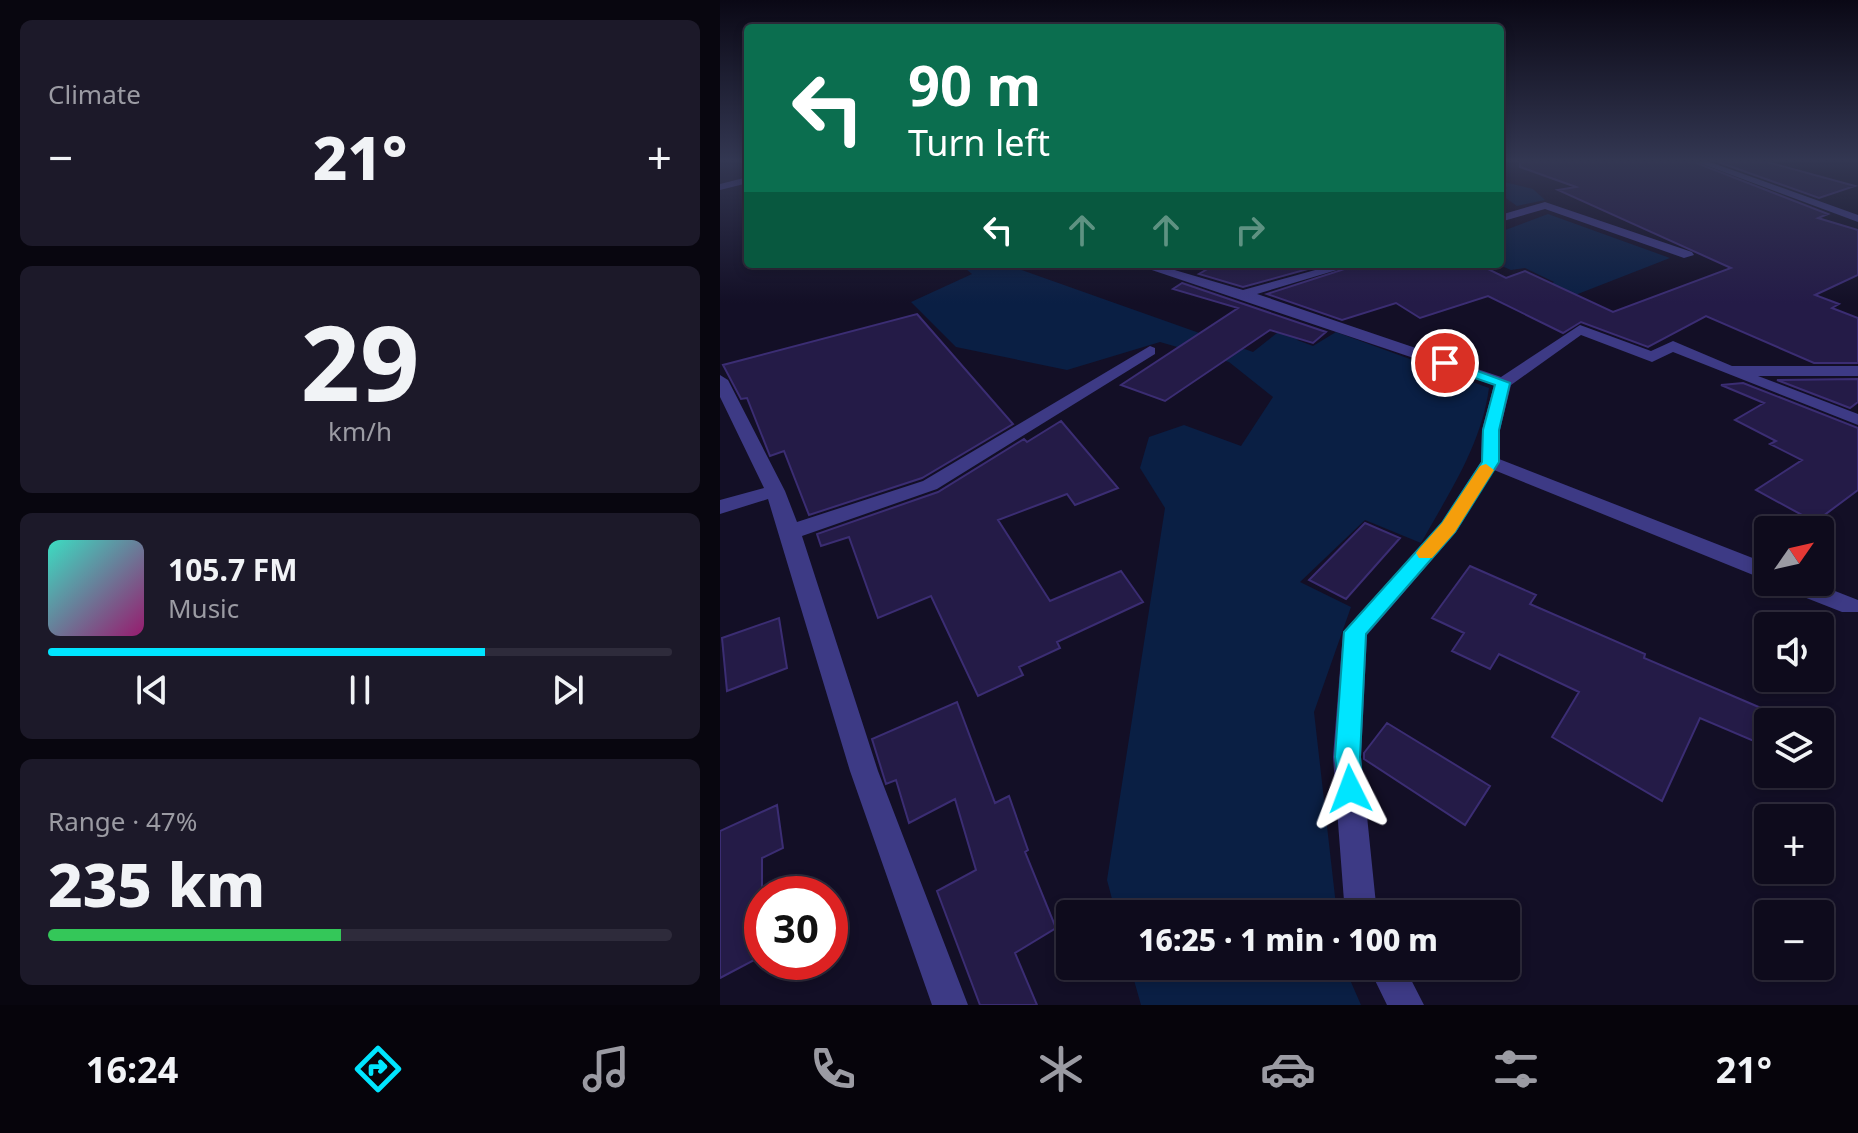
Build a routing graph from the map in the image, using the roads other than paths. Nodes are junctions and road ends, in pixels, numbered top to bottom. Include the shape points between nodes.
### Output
1 (1531, 209) edge
2 (1556, 209) edge
3 (1830, 209) edge
4 (1504, 216) edge
5 (1858, 219) edge
6 (1688, 255) dead end
7 (1154, 268) edge
8 (1337, 268) edge
9 (1243, 294) junction
10 (1150, 351) dead end
11 (1730, 371) junction
12 (1858, 371) edge
13 (720, 380) edge
14 (1503, 383) junction
15 (1858, 420) edge
16 (1490, 462) junction
17 (775, 491) junction
18 (720, 507) edge
19 (790, 532) junction
20 (1754, 567) edge
21 (1825, 596) edge
22 (1850, 606) dead end
23 (1360, 900) edge
24 (1393, 980) edge
25 (950, 1005) edge
26 (1406, 1005) edge

1 - 4 street
2 - 6 street
3 - 5 street
7 - 9 street
8 - 9 street
9 - 14 street
10 - 19 street via 930,485
11 - 12 street
11 - 14 street via 1673,346 1652,357 1580,329
11 - 15 street
13 - 17 street
14 - 16 street via 1491,430
16 - 20 street
16 - 23 street via 1449,527 1355,632 1347,757
17 - 18 street
17 - 19 street
19 - 25 street via 829,671 892,859
21 - 22 street
24 - 26 street

